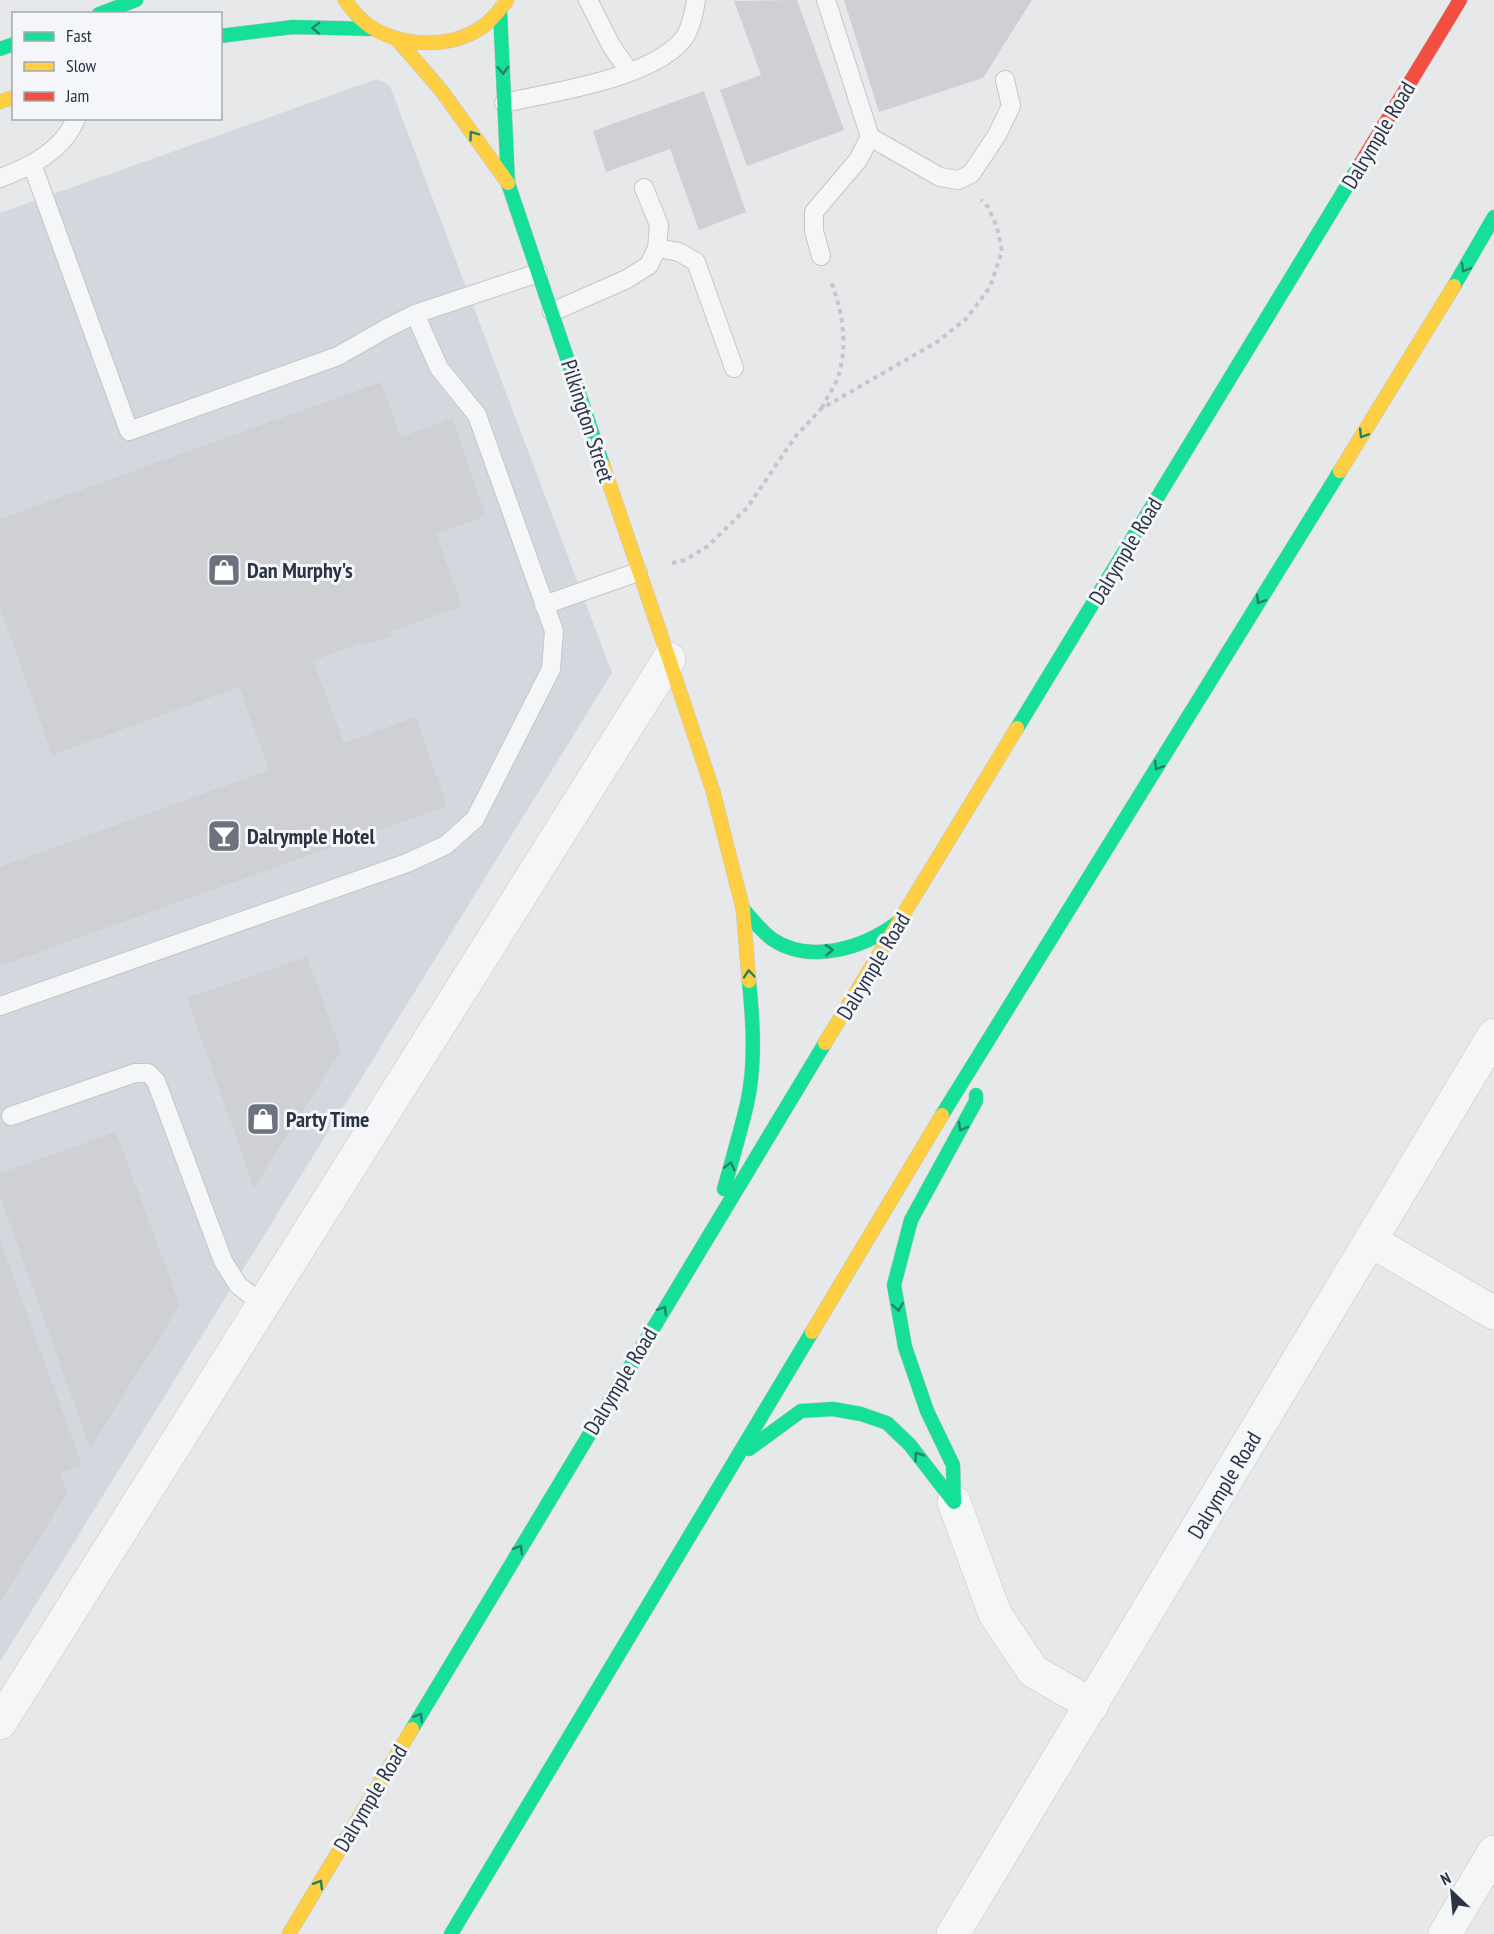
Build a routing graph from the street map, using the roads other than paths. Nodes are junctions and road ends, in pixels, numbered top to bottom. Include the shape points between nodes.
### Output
1 (136, 0) edge
2 (345, 0) edge
3 (588, 0) edge
4 (696, 0) edge
5 (826, 0) edge
6 (1460, 0) edge
7 (504, 6) edge
8 (104, 12) edge
9 (374, 29) junction
10 (222, 36) edge
11 (396, 38) junction
12 (629, 71) junction
13 (1005, 80) dead end
14 (504, 103) junction
15 (75, 120) edge
16 (870, 137) junction
17 (32, 164) junction
18 (0, 178) edge
19 (508, 183) junction
20 (644, 188) dead end
21 (1494, 217) edge
22 (657, 248) junction
23 (821, 256) road end
24 (538, 273) junction
25 (552, 312) junction
26 (415, 314) junction
27 (734, 368) dead end
28 (638, 572) junction
29 (544, 605) junction
30 (669, 659) junction
31 (744, 909) junction
32 (902, 918) junction
33 (0, 1006) edge
34 (1494, 1035) edge
35 (963, 1080) junction
36 (11, 1116) dead end
37 (716, 1223) junction
38 (1371, 1241) junction
39 (263, 1305) junction
40 (1494, 1314) edge
41 (736, 1459) junction
42 (954, 1502) junction
43 (1092, 1705) junction
44 (4, 1706) edge
45 (1494, 1852) edge
46 (289, 1934) edge
47 (451, 1934) edge
48 (952, 1934) edge
49 (1445, 1934) edge

1 - 8 main road
2 - 9 main road
3 - 12 lane
4 - 12 lane via 685,37 660,59
5 - 16 lane
6 - 32 main road, Dalrymple Road
7 - 11 main road via 486,26 461,39 442,42
7 -> 14 main road, Pilkington Street
9 -> 10 main road via 292,27
9 - 11 main road
19 -> 11 main road, Pilkington Street via 441,90
12 - 14 lane via 602,82
13 - 16 lane via 1011,106 971,174 958,180 940,177
14 - 19 main road, Pilkington Street
15 - 17 lane via 71,131 52,151
16 - 23 lane via 858,160 814,212
17 - 18 lane
17 - 26 lane via 129,431 339,356
19 - 24 main road, Pilkington Street
20 - 22 lane via 659,225
21 -> 35 main road
22 - 25 lane via 649,265 627,279
22 - 27 lane via 679,252 696,262
24 - 25 main road, Pilkington Street
24 - 26 lane
25 - 28 main road, Pilkington Street
26 - 29 lane via 439,368 477,415
28 - 29 lane
28 - 30 main road, Pilkington Street
29 - 33 lane via 554,631 551,669 475,819 446,845 407,863
30 - 31 main road, Pilkington Street via 713,791
30 - 39 street
31 -> 32 main road via 772,939 809,951 835,951 860,945
37 -> 31 main road, Pilkington Street via 747,1103 752,1066 753,1021
32 - 37 main road, Dalrymple Road
34 - 38 street, Dalrymple Road
35 - 41 main road
35 -> 42 main road via 976,1087 976,1101 911,1220 894,1285 905,1347 927,1411 952,1465
36 - 39 lane via 135,1073 148,1073 156,1081 223,1261 238,1285
46 -> 37 main road, Dalrymple Road
38 - 40 street
38 - 43 street, Dalrymple Road
39 - 44 street
42 -> 41 main road via 910,1445 887,1423 861,1414 833,1409 801,1411
41 - 47 main road
42 - 43 street via 995,1614 1033,1671
43 - 48 street, Dalrymple Road
45 - 49 street

